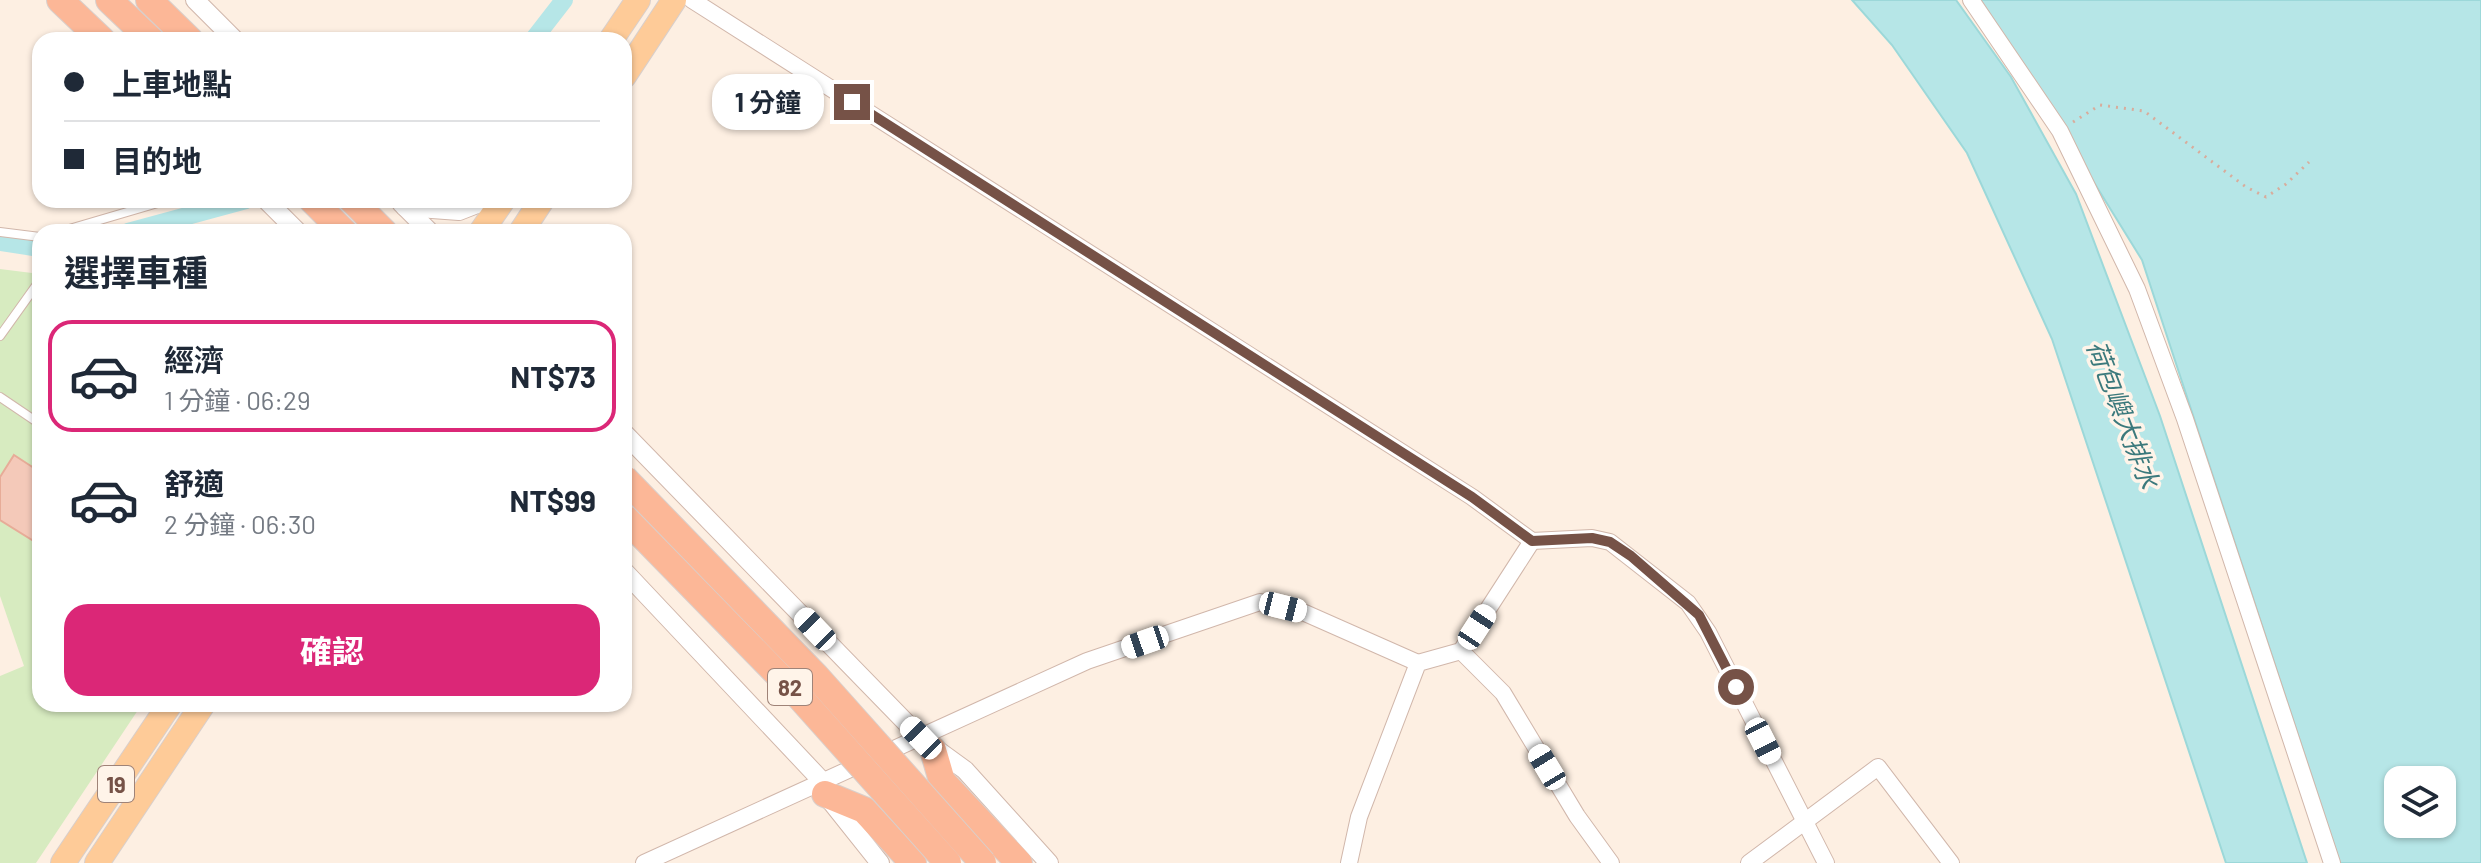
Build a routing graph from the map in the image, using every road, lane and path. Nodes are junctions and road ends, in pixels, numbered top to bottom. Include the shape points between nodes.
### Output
1 (58, 0) edge
2 (109, 0) edge
3 (149, 0) edge
4 (195, 0) edge
5 (638, 0) edge
6 (674, 0) edge
7 (692, 0) edge
8 (1971, 0) edge
9 (93, 32) edge
10 (143, 32) edge
11 (182, 32) edge
12 (227, 32) edge
13 (616, 32) edge
14 (632, 64) edge
15 (2060, 131) junction
16 (2309, 162) dead end
17 (141, 208) edge
18 (274, 208) edge
19 (320, 208) edge
20 (360, 208) edge
21 (405, 208) edge
22 (434, 208) edge
23 (467, 208) edge
24 (86, 224) edge
25 (289, 224) edge
26 (336, 224) edge
27 (376, 224) edge
28 (422, 224) edge
29 (0, 232) edge
30 (32, 239) edge
31 (32, 291) edge
32 (0, 336) edge
33 (0, 397) edge
34 (32, 419) edge
35 (632, 441) edge
36 (632, 486) edge
37 (632, 525) edge
38 (1532, 541) junction
39 (632, 580) edge
40 (1461, 651) junction
41 (1418, 663) junction
42 (165, 712) edge
43 (198, 712) edge
44 (927, 744) junction
45 (823, 787) junction
46 (1805, 823) junction
47 (63, 863) edge
48 (97, 863) edge
49 (644, 863) edge
50 (880, 863) edge
51 (913, 863) edge
52 (948, 863) edge
53 (983, 863) edge
54 (1019, 863) edge
55 (1049, 863) edge
56 (1349, 863) edge
57 (1611, 863) edge
58 (1749, 863) edge
59 (1826, 863) edge
60 (1951, 863) edge
61 (2332, 863) edge

1 - 9 highway
2 - 10 highway
3 - 11 highway
4 - 12 street
5 - 13 main road
6 - 14 main road
7 - 38 street via 1472,497
8 - 15 street
15 - 16 path via 2100,105 2144,111 2266,197
15 - 61 street via 2137,289
17 - 24 lane
18 - 25 street
19 - 26 highway
20 - 27 highway
21 - 28 street
22 - 23 street
29 - 30 lane
31 - 32 lane
33 - 34 lane
35 - 44 street
36 - 53 highway, 82, bridge via 816,676
37 - 52 highway, 82, bridge via 796,693
38 - 40 street
38 - 46 street via 1610,542 1688,603 1708,632
39 - 45 street
40 - 41 street
40 - 57 street via 1503,693
41 - 44 street via 1305,613 1260,602 1087,661
41 - 56 street via 1359,817
42 - 47 main road, 19
43 - 48 main road, 19
44 - 45 street
44 - 54 highway via 942,781
44 - 55 street via 965,770
45 - 49 street
45 - 50 street
45 - 51 highway via 864,810
46 - 58 street
46 - 59 street
46 - 60 street via 1878,767

